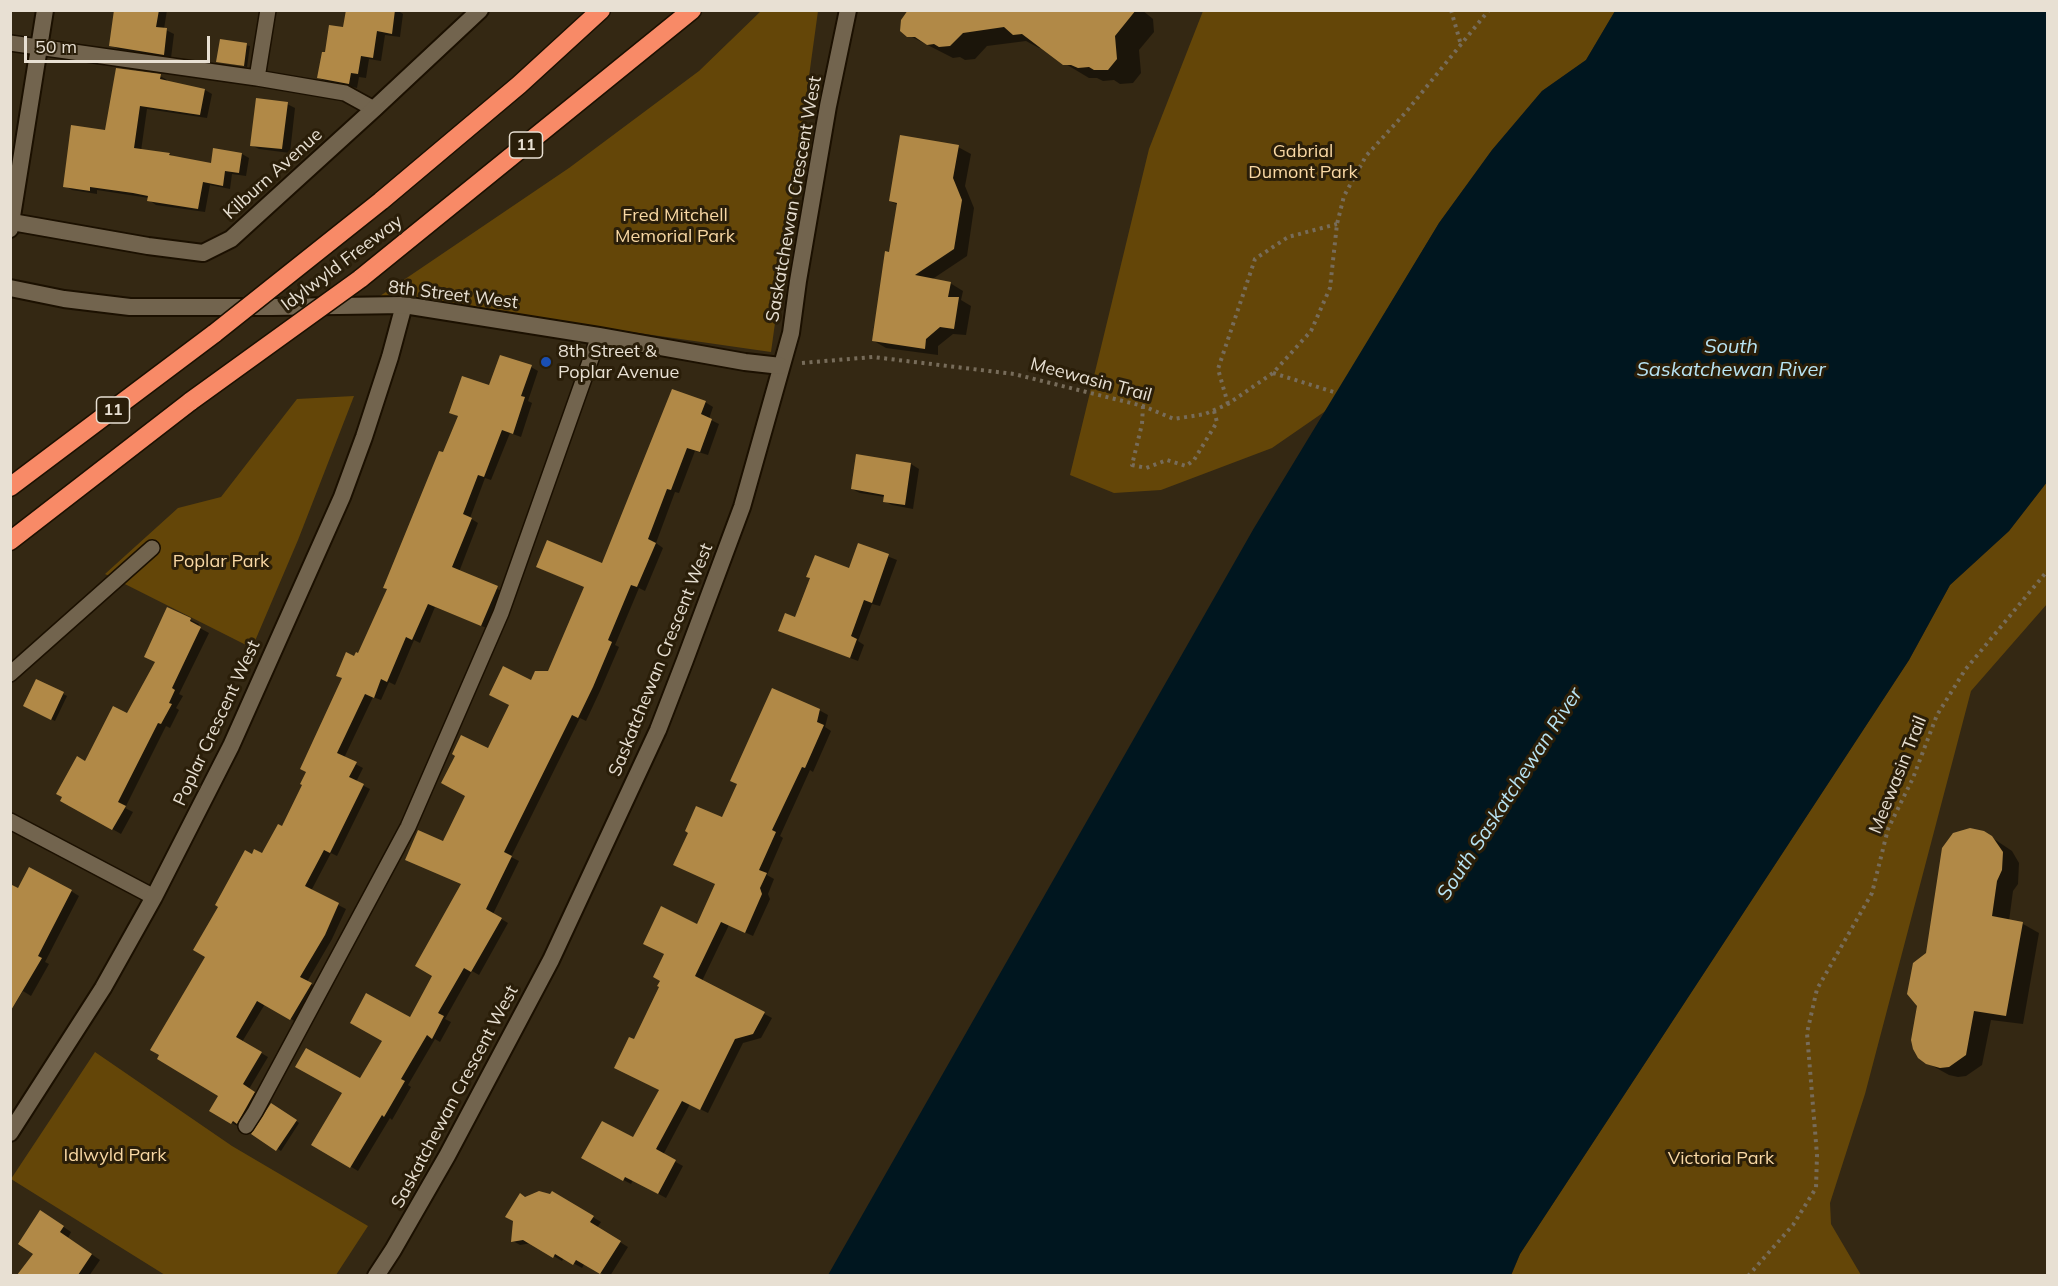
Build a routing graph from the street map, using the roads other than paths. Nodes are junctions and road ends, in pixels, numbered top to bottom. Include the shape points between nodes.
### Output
1 (45, 10) edge
2 (268, 10) edge
3 (480, 10) edge
4 (601, 10) edge
5 (692, 10) edge
6 (848, 10) edge
7 (10, 43) edge
8 (39, 47) junction
9 (257, 78) junction
10 (374, 110) junction
11 (11, 226) edge
12 (10, 288) edge
13 (404, 305) junction
14 (599, 336) junction
15 (781, 366) junction
16 (10, 487) edge
17 (10, 541) edge
18 (152, 548) dead end
19 (10, 674) edge
20 (10, 822) edge
21 (154, 897) junction
22 (246, 1126) dead end
23 (10, 1132) edge
24 (376, 1275) edge

1 - 8 street
2 - 9 lane
3 - 10 street, Kilburn Avenue
4 - 16 highway, Idylwyld Freeway / 11, bridge via 381,201 215,333
5 - 17 highway, Idylwyld Freeway / 11, bridge via 360,279 191,401
6 - 15 street, Saskatchewan Crescent West via 828,106 791,333
7 - 8 lane
8 - 9 lane
8 - 11 street
9 - 10 lane via 345,93
10 - 11 street, Kilburn Avenue via 231,239 203,253
12 - 13 street, 8th Street West via 130,307
13 - 14 street, 8th Street West
13 - 21 street, Poplar Crescent West via 342,496 231,746
14 - 15 street, 8th Street West
14 - 22 lane via 501,613 408,827
15 - 24 street, Saskatchewan Crescent West via 742,507 658,730 505,1049
18 - 19 lane
20 - 21 lane
21 - 23 street, Poplar Crescent West via 64,1052

